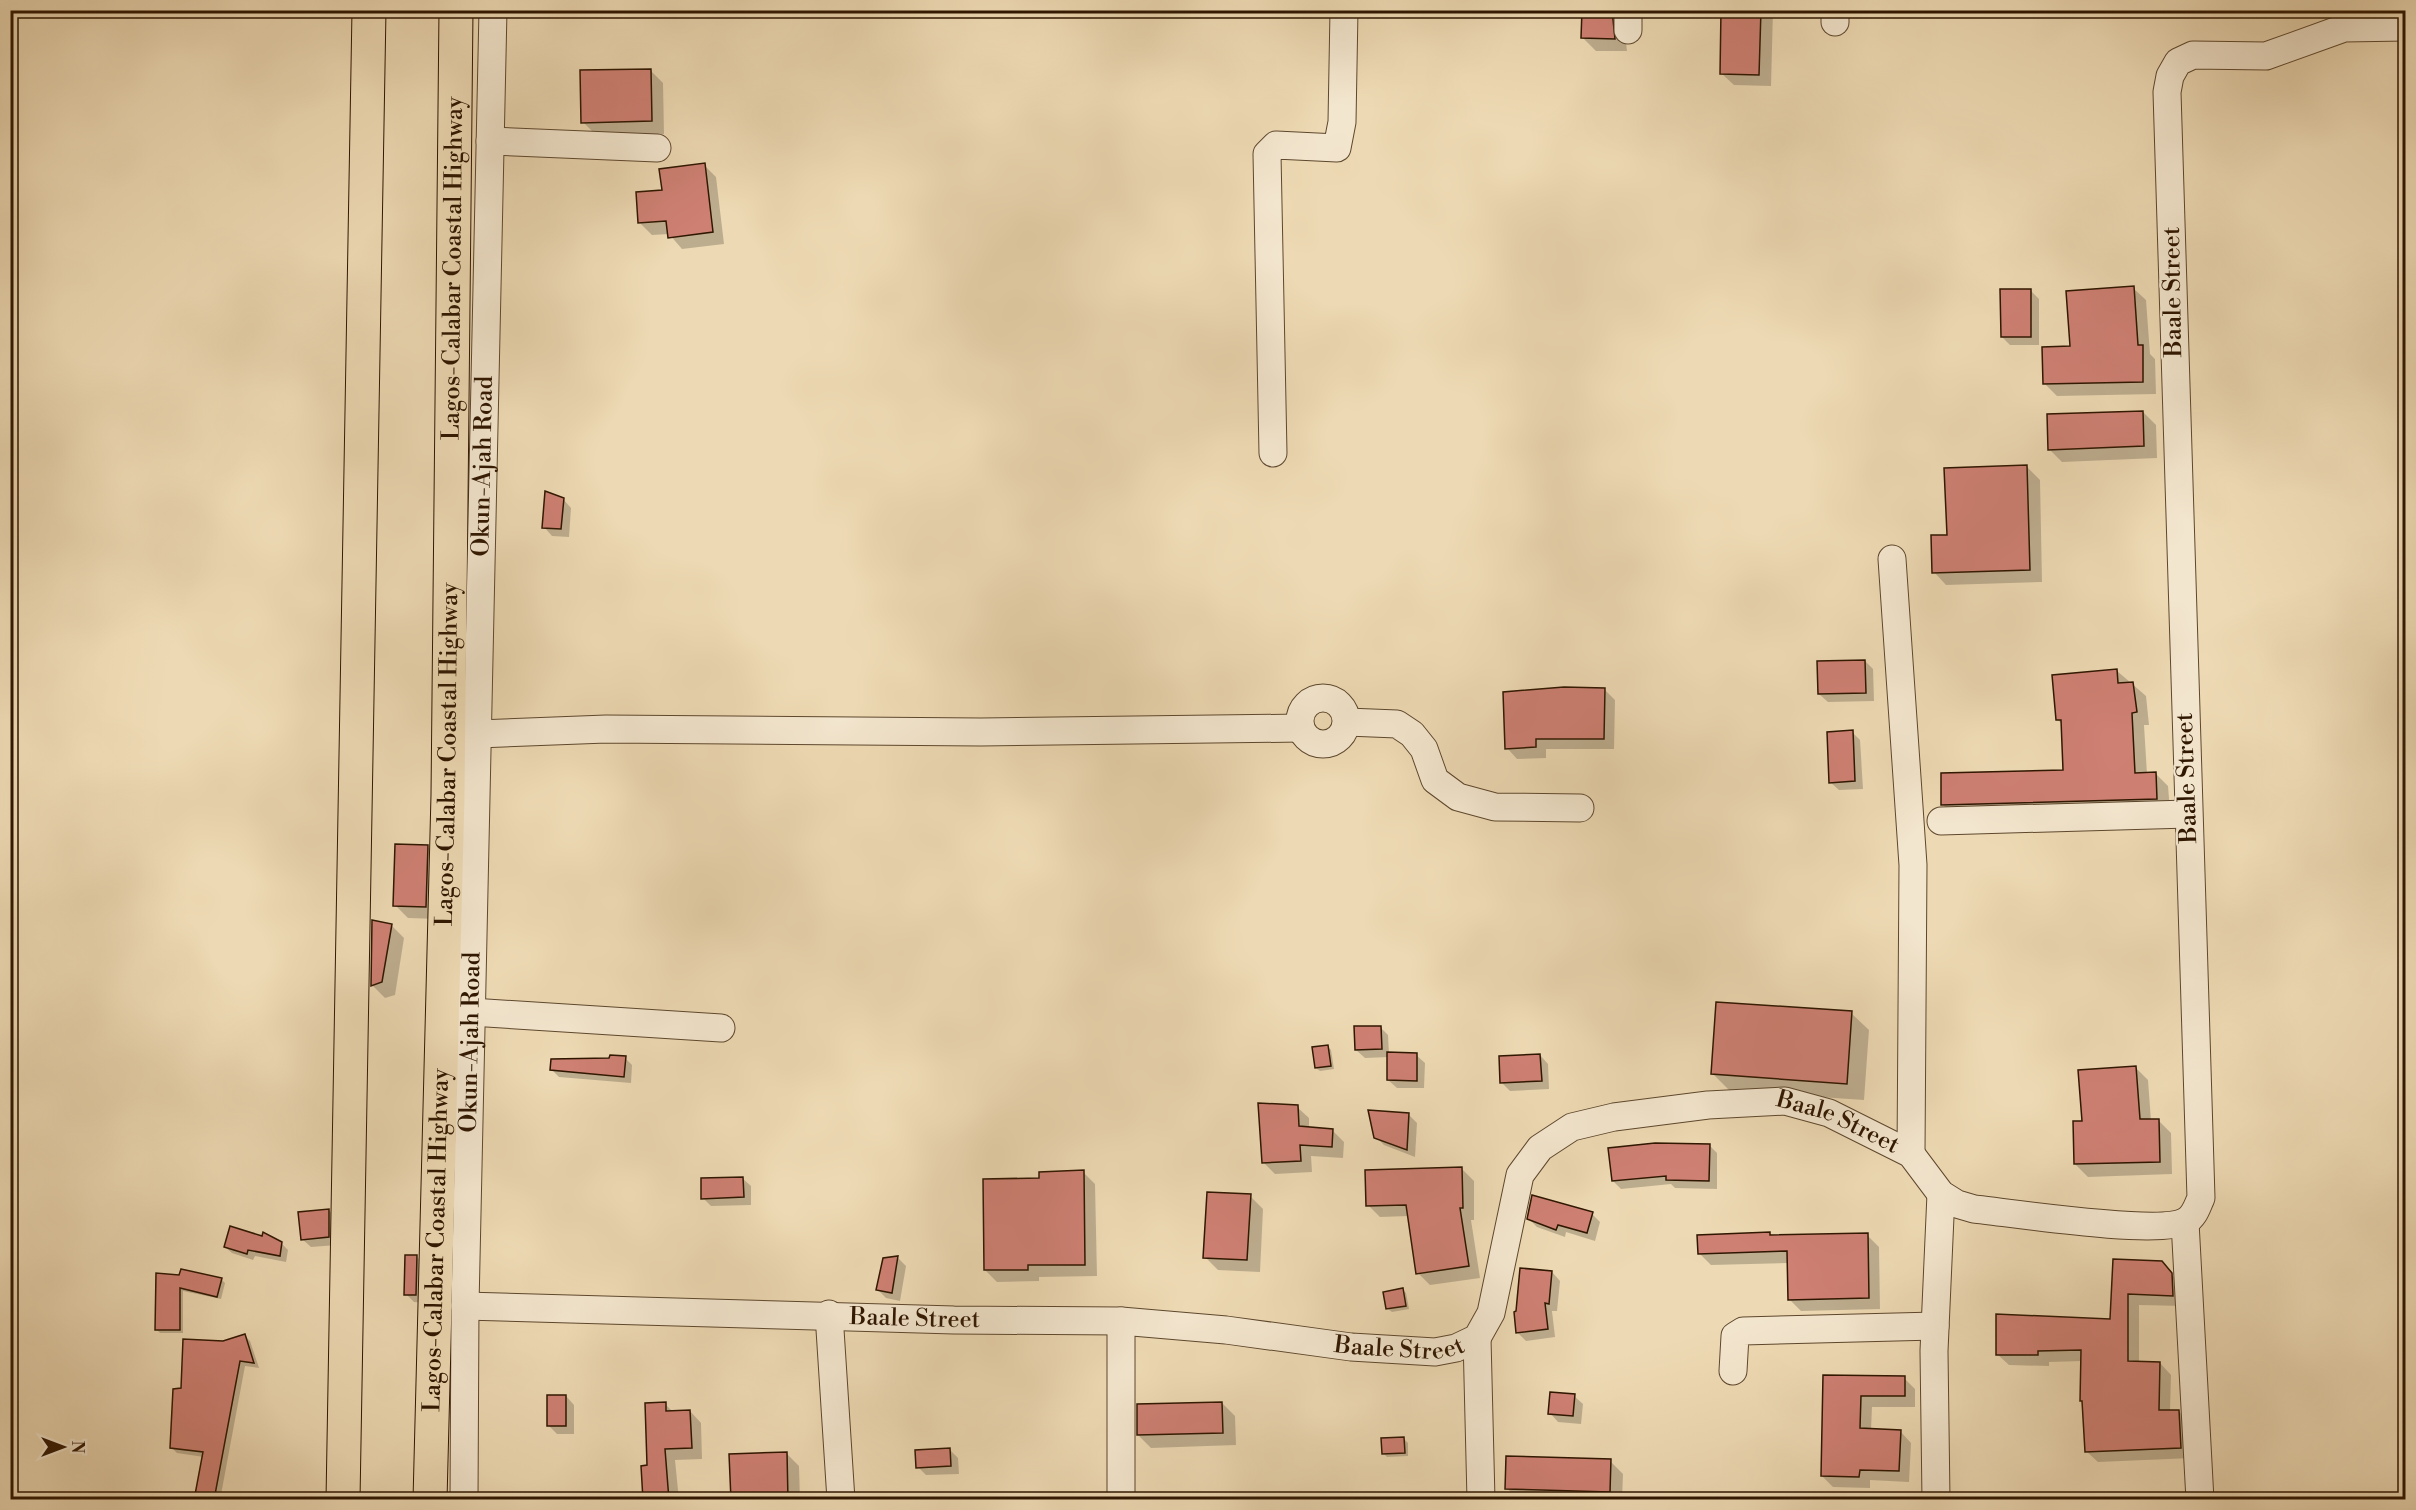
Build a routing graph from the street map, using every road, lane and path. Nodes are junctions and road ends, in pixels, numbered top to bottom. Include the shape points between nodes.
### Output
1 (369, 10) edge
2 (456, 10) edge
3 (493, 10) edge
4 (1344, 10) edge
5 (2406, 27) edge
6 (490, 141) junction
7 (657, 148) dead end
8 (1273, 453) dead end
9 (1892, 559) dead end
10 (1347, 722) junction
11 (1300, 728) junction
12 (478, 734) junction
13 (1580, 808) dead end
14 (2188, 814) junction
15 (1941, 821) dead end
16 (471, 1012) junction
17 (721, 1028) dead end
18 (1911, 1154) junction
19 (1941, 1194) junction
20 (2185, 1222) junction
21 (465, 1306) junction
22 (829, 1314) junction
23 (1121, 1321) junction
24 (1935, 1326) junction
25 (1477, 1338) junction
26 (1733, 1371) dead end
27 (343, 1500) edge
28 (430, 1500) edge
29 (464, 1500) edge
30 (841, 1500) edge
31 (1121, 1500) edge
32 (1481, 1500) edge
33 (1936, 1500) edge
34 (2200, 1500) edge

1 - 27 highway
2 - 28 highway, Lagos-Calabar Coastal Highway via 448,795
3 - 6 street, Okun-Ajah Road
4 - 8 street via 1342,122 1337,148 1276,145 1267,154
5 - 14 street, Baale Street via 2344,28 2266,56 2193,55 2178,62 2170,76 2167,92
6 - 7 street
6 - 12 street, Okun-Ajah Road
9 - 18 street via 1913,865
10 - 11 street via 1341,737 1326,745 1310,742
10 - 11 street via 1342,706 1335,701 1328,697 1312,699 1301,711
10 - 13 street via 1397,724 1412,734 1424,749 1435,780 1458,797 1495,807
11 - 12 street via 981,732 606,729
12 - 16 street, Okun-Ajah Road
14 - 15 street
14 - 20 street, Baale Street via 2201,1198 2194,1215
16 - 17 street
16 - 21 street, Okun-Ajah Road
18 - 19 street, Baale Street
18 - 25 street, Baale Street via 1829,1113 1785,1101 1708,1105 1614,1117 1572,1127 1540,1148 1520,1176 1491,1312
19 - 20 street, Baale Street via 1957,1204 1986,1210 2126,1225
19 - 24 street
20 - 34 street
21 - 22 street, Baale Street
21 - 29 street, Okun-Ajah Road
22 - 23 street, Baale Street via 954,1320
22 - 30 street
23 - 25 street, Baale Street via 1351,1347 1435,1352
23 - 31 street
24 - 26 street via 1743,1331 1735,1336
24 - 33 street
25 - 32 street

